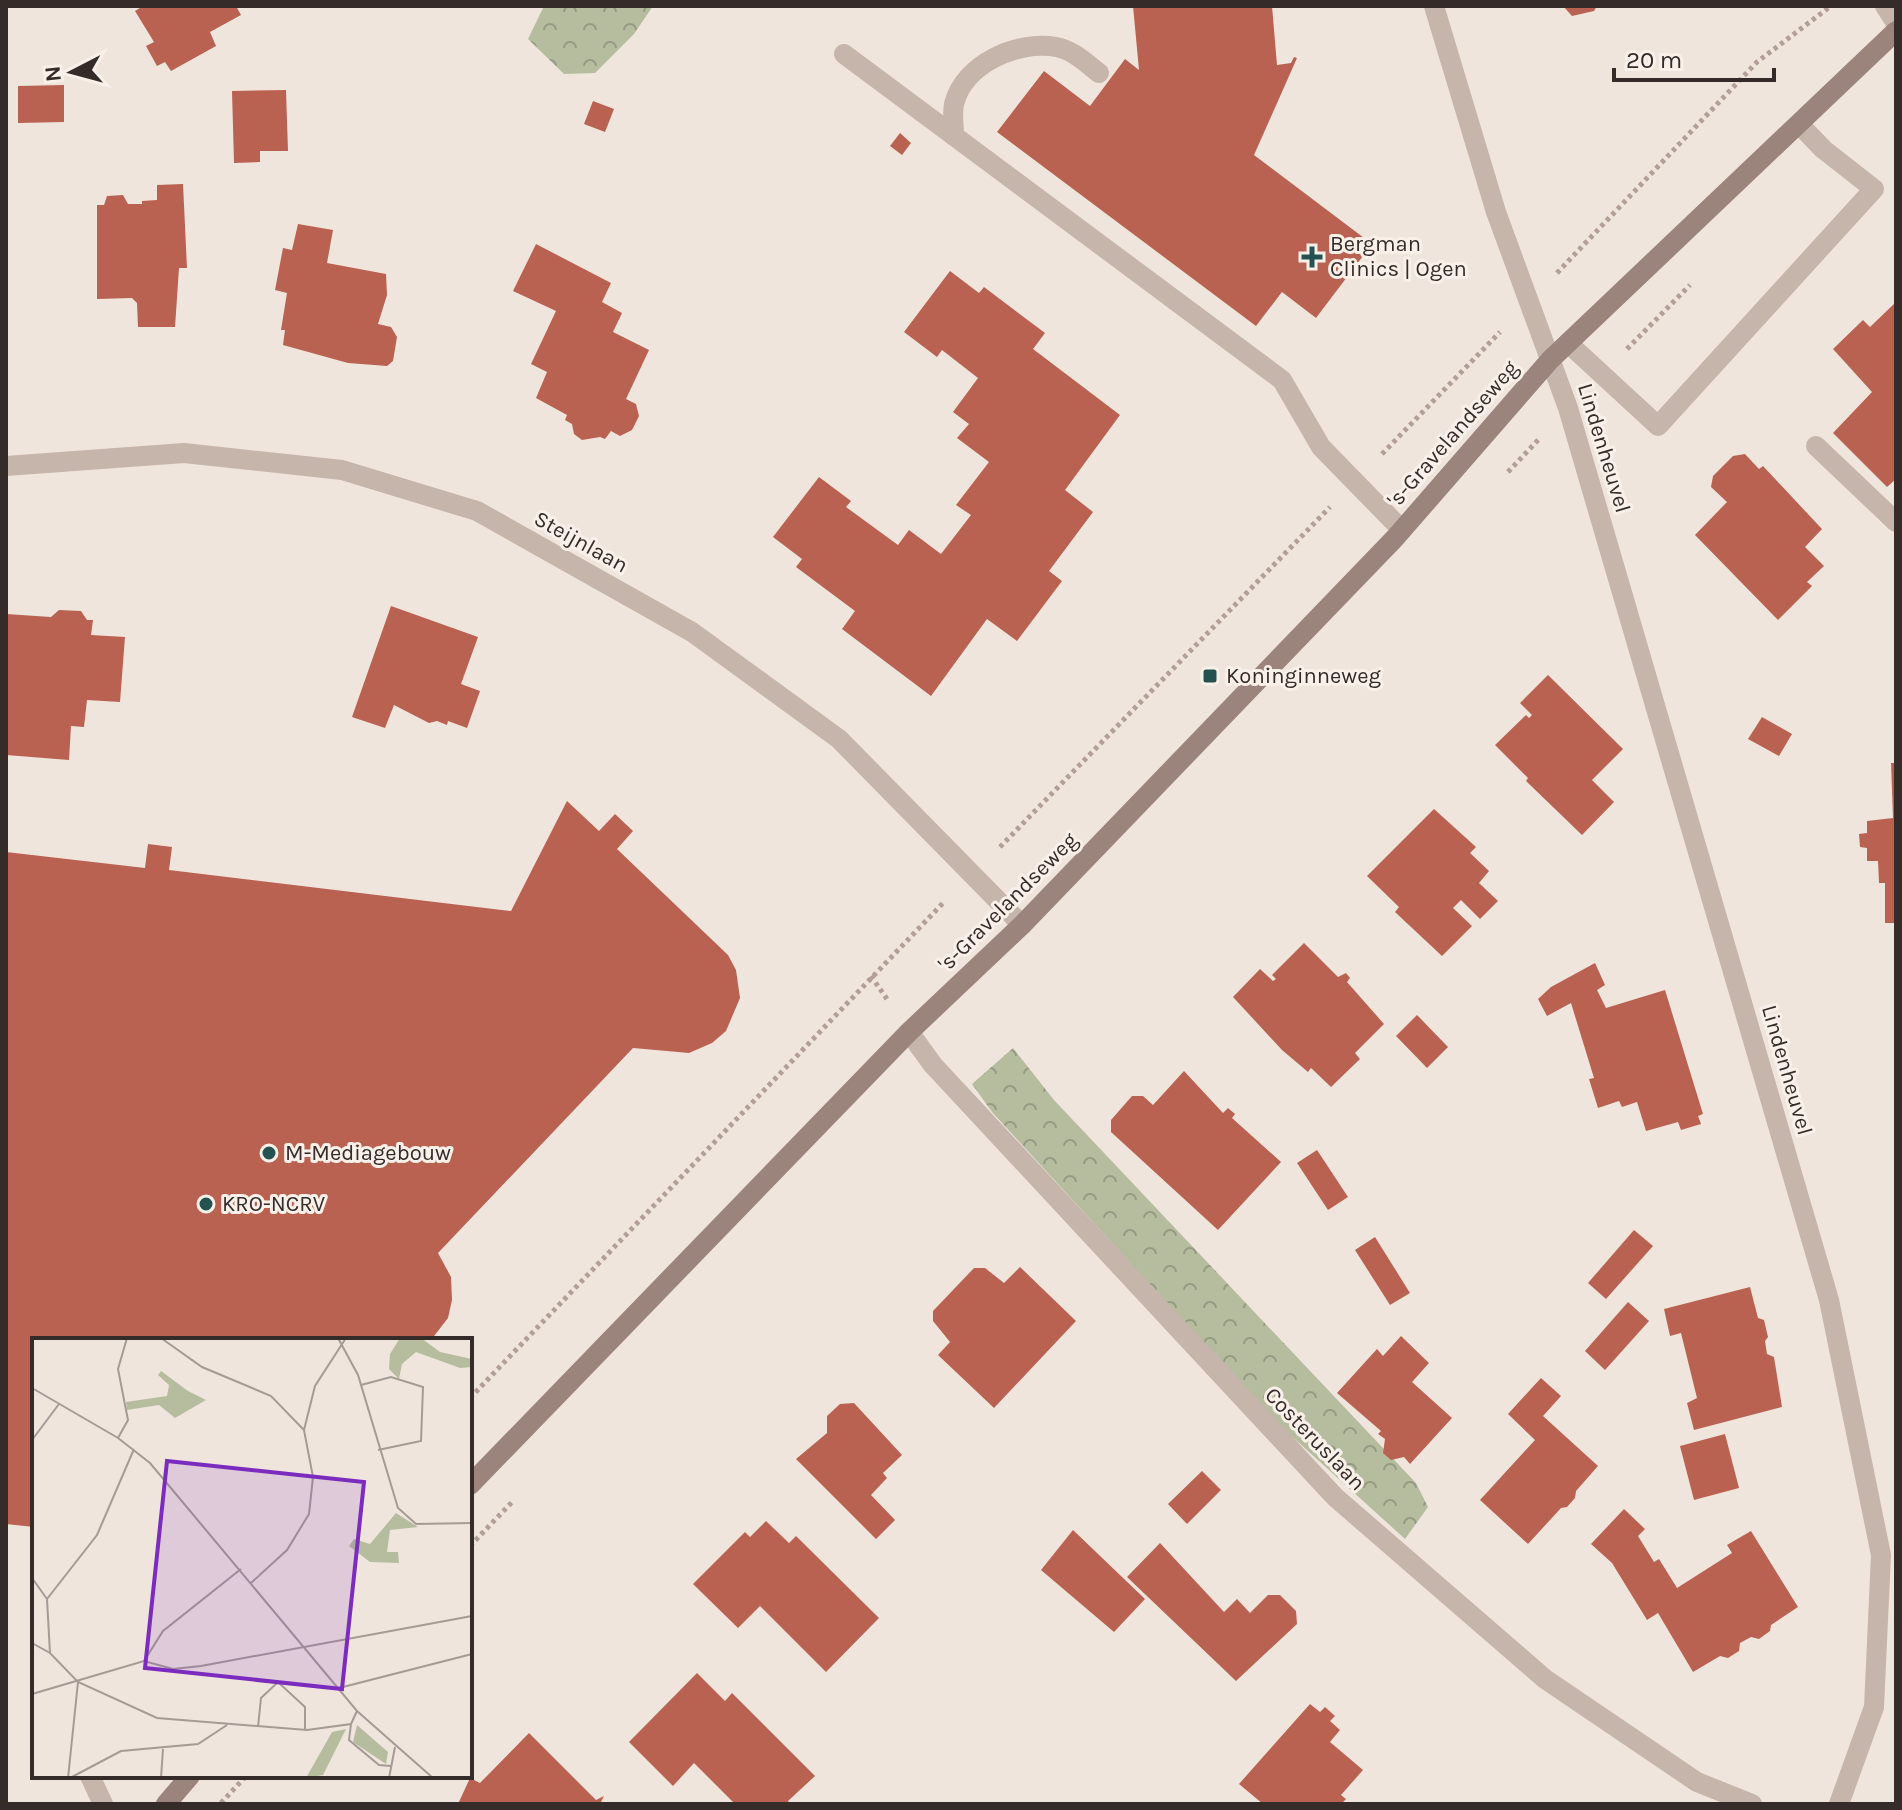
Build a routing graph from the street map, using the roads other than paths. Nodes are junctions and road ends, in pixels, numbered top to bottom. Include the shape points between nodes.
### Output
1 (1434, 6) edge
2 (1885, 6) edge
3 (1896, 23) edge
4 (1896, 31) edge
5 (844, 54) dead end
6 (1099, 73) dead end
7 (1799, 124) junction
8 (954, 136) junction
9 (1568, 343) junction
10 (1550, 360) junction
11 (1816, 446) dead end
12 (6, 466) edge
13 (1896, 522) edge
14 (1402, 530) junction
15 (1022, 925) junction
16 (909, 1032) junction
17 (472, 1483) edge
18 (91, 1778) edge
19 (188, 1778) edge
20 (103, 1804) edge
21 (166, 1804) edge
22 (1752, 1804) edge
23 (1839, 1804) edge

1 - 10 street via 1496,212
2 - 3 street
4 - 7 main road, 's-Gravelandseweg
5 - 8 street
6 - 8 street via 1056,47 994,58 960,88 953,107
7 - 9 main road, 's-Gravelandseweg
7 - 9 street via 1874,189 1658,426
8 - 14 street via 1282,380 1321,447
9 - 10 main road, 's-Gravelandseweg
10 - 14 main road, 's-Gravelandseweg
10 - 23 street, Lindenheuvel via 1829,1300 1881,1555 1874,1707
11 - 13 street
12 - 15 street, Steijnlaan via 184,453 342,470 477,511 692,632 839,739
14 - 15 main road, 's-Gravelandseweg
15 - 16 main road, 's-Gravelandseweg
16 - 17 main road, 's-Gravelandseweg
16 - 22 street, Costeruslaan via 933,1065 1335,1497 1545,1679 1697,1782
18 - 20 street
19 - 21 main road

